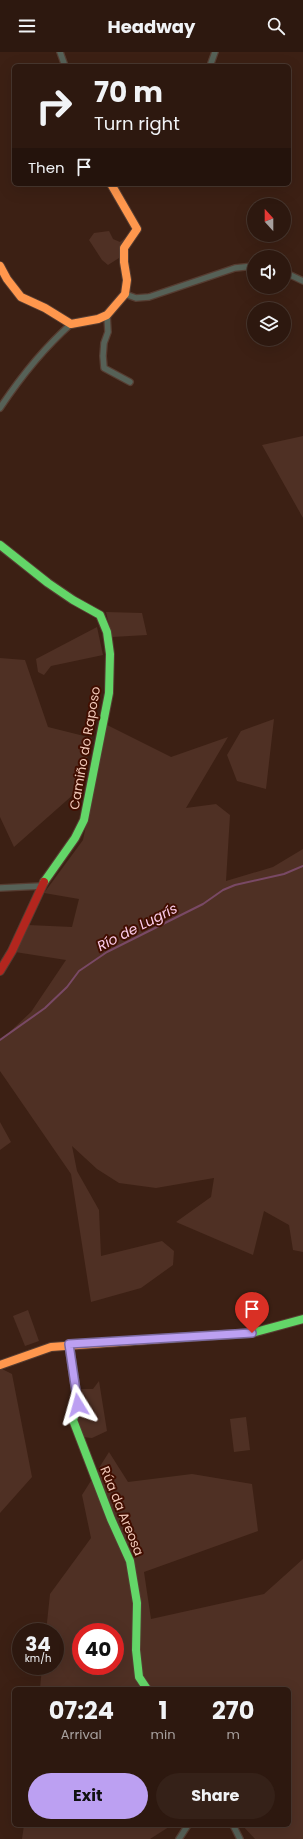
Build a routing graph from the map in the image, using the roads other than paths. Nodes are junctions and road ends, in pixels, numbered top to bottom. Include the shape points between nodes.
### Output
1 (60, 52) edge
2 (215, 52) edge
3 (64, 64) edge
4 (211, 64) edge
5 (112, 186) edge
6 (0, 266) edge
7 (247, 267) edge
8 (291, 275) edge
9 (303, 281) edge
10 (125, 294) junction
11 (107, 315) junction
12 (72, 324) junction
13 (130, 382) dead end
14 (0, 408) edge
15 (0, 545) edge
16 (42, 886) junction
17 (0, 888) edge
18 (0, 972) edge
19 (303, 1319) edge
20 (69, 1344) junction
21 (0, 1365) edge
22 (146, 1687) edge
23 (187, 1827) edge
24 (234, 1827) edge
25 (179, 1839) edge
26 (240, 1839) edge

1 - 3 street
2 - 4 street
5 - 10 street via 138,229 124,248 127,280
6 - 12 street via 21,297
7 - 10 street via 235,268 149,297 136,298
8 - 9 street
10 - 11 street
11 - 12 street
11 - 13 street via 104,368
12 - 14 street via 19,380
15 - 16 street, Camiño do Raposo via 43,581 100,615 107,632 110,654 108,693 84,820 77,837
16 - 17 street
16 - 18 street, Camiño do Raposo via 9,959
19 - 20 street via 252,1333
20 - 21 street via 51,1347
20 - 22 street, Rúa da Areosa via 78,1405 73,1420 130,1561 137,1603 138,1672
23 - 25 street
24 - 26 street

